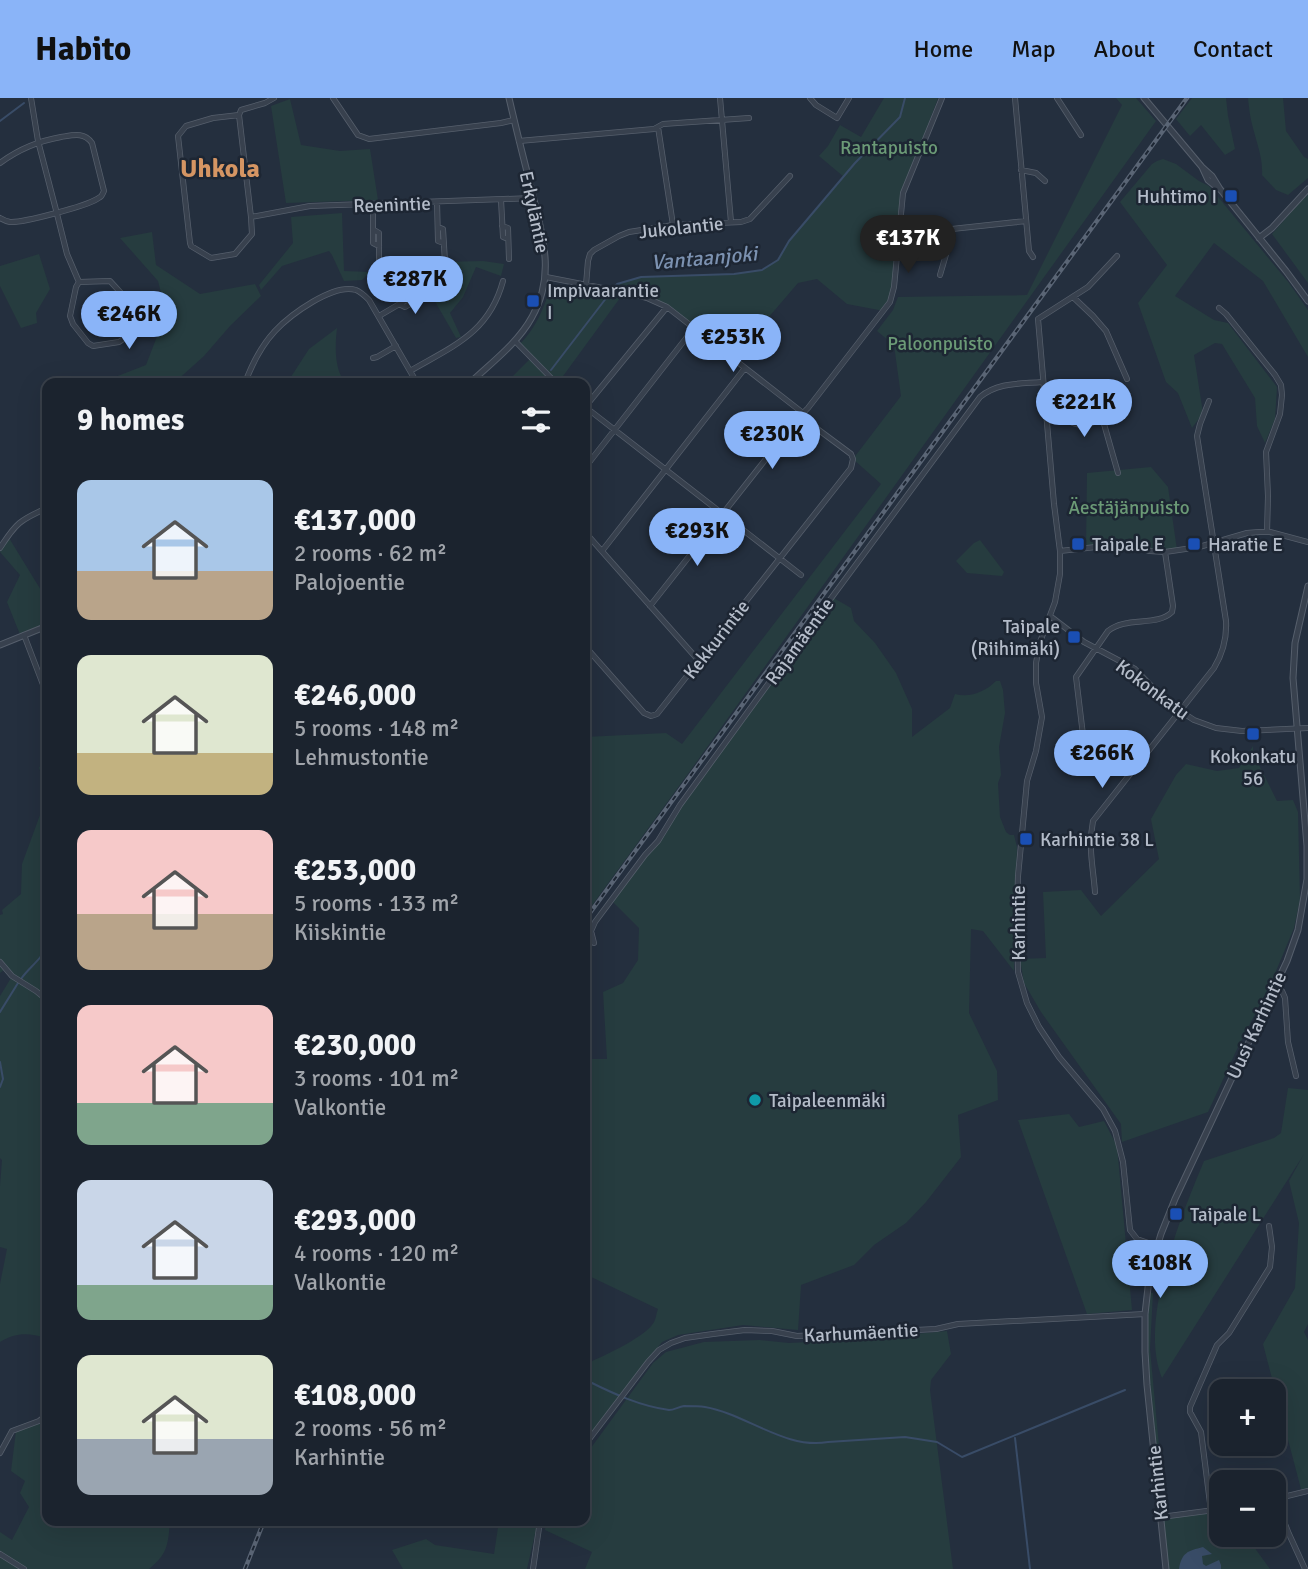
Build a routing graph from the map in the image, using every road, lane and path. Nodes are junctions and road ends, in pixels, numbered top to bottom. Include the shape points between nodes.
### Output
1 (31, 98) edge
2 (333, 98) edge
3 (509, 98) edge
4 (720, 98) edge
5 (810, 98) edge
6 (849, 98) edge
7 (942, 98) edge
8 (1014, 98) edge
9 (1057, 98) edge
10 (1144, 98) edge
11 (273, 99) edge
12 (239, 115) junction
13 (749, 118) dead end
14 (514, 120) junction
15 (722, 120) junction
16 (658, 127) junction
17 (1081, 135) dead end
18 (38, 141) junction
19 (519, 141) junction
20 (0, 163) edge
21 (1021, 170) junction
22 (790, 176) dead end
23 (1045, 181) dead end
24 (1308, 189) edge
25 (533, 198) junction
26 (501, 200) junction
27 (437, 202) junction
28 (373, 204) junction
29 (57, 212) junction
30 (251, 217) junction
31 (0, 218) edge
32 (1026, 221) junction
33 (731, 222) junction
34 (900, 223) junction
35 (673, 225) junction
36 (952, 229) junction
37 (1259, 238) junction
38 (1117, 256) dead end
39 (1033, 257) dead end
40 (509, 259) dead end
41 (379, 262) dead end
42 (445, 262) dead end
43 (940, 275) dead end
44 (545, 277) junction
45 (503, 281) dead end
46 (79, 282) junction
47 (586, 285) junction
48 (431, 292) dead end
49 (1073, 297) junction
50 (1308, 301) edge
51 (667, 307) junction
52 (1219, 309) dead end
53 (379, 316) junction
54 (694, 328) junction
55 (515, 341) junction
56 (396, 346) junction
57 (373, 358) dead end
58 (745, 368) junction
59 (410, 371) junction
60 (247, 378) edge
61 (414, 378) edge
62 (475, 378) edge
63 (551, 378) edge
64 (1127, 379) dead end
65 (1042, 382) junction
66 (590, 401) edge
67 (1209, 401) dead end
68 (1117, 408) dead end
69 (1045, 409) junction
70 (590, 411) edge
71 (803, 413) junction
72 (1102, 417) junction
73 (615, 430) junction
74 (590, 461) edge
75 (666, 470) junction
76 (1118, 473) dead end
77 (42, 510) edge
78 (723, 514) junction
79 (1266, 532) junction
80 (590, 538) edge
81 (1308, 542) edge
82 (1213, 543) junction
83 (0, 548) edge
84 (602, 551) junction
85 (1060, 551) junction
86 (1166, 552) junction
87 (779, 558) junction
88 (801, 575) dead end
89 (1308, 586) edge
90 (650, 606) junction
91 (1050, 616) junction
92 (42, 628) edge
93 (24, 635) junction
94 (0, 645) edge
95 (1095, 648) junction
96 (590, 652) edge
97 (699, 661) junction
98 (42, 682) edge
99 (1180, 711) junction
100 (1308, 728) edge
101 (1296, 729) junction
102 (1083, 735) dead end
103 (1095, 892) dead end
104 (594, 943) dead end
105 (0, 962) edge
106 (1275, 985) junction
107 (42, 995) edge
108 (1296, 1076) dead end
109 (1269, 1226) dead end
110 (1157, 1245) junction
111 (1145, 1314) junction
112 (42, 1419) edge
113 (590, 1438) edge
114 (0, 1453) edge
115 (1308, 1491) edge
116 (1209, 1495) edge
117 (1286, 1496) edge
118 (1209, 1511) edge
119 (1161, 1517) junction
120 (539, 1526) edge
121 (1286, 1526) edge
122 (0, 1554) edge
123 (24, 1569) edge
124 (533, 1569) edge
125 (1166, 1569) edge
126 (1305, 1569) edge

1 - 18 street
2 - 14 street via 358,135 369,139
3 - 14 street, Erkyläntie
4 - 15 street
5 - 6 street via 837,118
7 - 34 street via 905,186
8 - 21 street
9 - 17 street
10 - 37 street
11 - 12 street
12 - 30 street
12 - 30 street via 186,126 178,134 191,246 211,258 235,254 252,234
13 - 15 street
14 - 19 street, Erkyläntie
15 - 16 street
15 - 33 street
16 - 19 street
16 - 35 street
18 - 20 street
18 - 29 street
18 - 29 street via 78,134 86,137 92,143 104,185 100,198
19 - 25 street, Erkyläntie
21 - 23 street via 1036,173
21 - 32 street
22 - 33 street, Jukolantie via 750,219
24 - 37 street
25 - 26 street, Reenintie
25 - 44 street, Erkyläntie via 546,250
26 - 27 street, Reenintie
26 - 40 street
27 - 28 street, Reenintie
27 - 42 street
28 - 30 street, Reenintie via 310,206
28 - 41 street
29 - 31 street via 17,222
29 - 46 street
32 - 36 street
32 - 39 street
33 - 35 street, Jukolantie
34 - 36 street
34 - 71 street via 890,302
35 - 47 street, Jukolantie via 629,232 594,250
36 - 43 street
37 - 50 street
38 - 49 street
44 - 47 street
44 - 55 street, Erkyläntie via 533,316
45 - 59 street via 493,307 476,329
46 - 46 street via 70,316 74,324 93,346 119,342 132,313 130,302 110,281
47 - 51 street
48 - 53 street
49 - 64 street via 1106,331
49 - 65 street, Karhintie via 1038,319
51 - 54 street
51 - 66 street
52 - 79 street via 1281,385 1280,414 1266,452
53 - 56 street
53 - 60 street via 369,300 354,289 313,302 274,332
54 - 58 street
54 - 73 street
55 - 62 street, Erkyläntie
55 - 63 street
56 - 57 street
56 - 59 street
58 - 71 street
58 - 75 street
59 - 61 street
65 - 69 street, Karhintie
65 - 104 street, Rajamäentie via 1002,385 980,397 595,922
67 - 82 street via 1198,436
68 - 72 street
69 - 72 street via 1081,426
69 - 85 street, Karhintie
70 - 73 street
71 - 78 street
71 - 87 street, Kekkurintie via 853,459 851,468
72 - 76 street
73 - 74 street
73 - 75 street
75 - 78 street
75 - 84 street
77 - 83 street via 20,521
78 - 87 street
78 - 90 street
79 - 81 street
79 - 82 street
80 - 84 street
82 - 86 street
82 - 99 street via 1226,621 1225,643 1219,660
84 - 90 street
85 - 86 street via 1123,544
85 - 91 street, Karhintie via 1058,588
86 - 95 street via 1172,612 1164,618 1115,625
87 - 88 street
87 - 97 street, Kekkurintie
89 - 101 street, Uusi Karhintie via 1293,660
90 - 97 street
91 - 95 street, Kokonkatu
91 - 110 street, Karhintie via 1036,663 1042,717 1027,781 1018,876 1018,972 1039,1027 1115,1131 1130,1230 1137,1239
92 - 93 street
93 - 94 street
93 - 98 street
95 - 99 street, Kokonkatu via 1135,670
95 - 102 street via 1076,677
96 - 97 street, Kekkurintie via 651,716
99 - 101 street, Kokonkatu via 1216,728 1242,732
99 - 103 street via 1093,821 1090,860
100 - 101 street, Kokonkatu
101 - 106 street, Uusi Karhintie via 1307,879 1298,930
105 - 107 street
106 - 108 street via 1286,998
106 - 110 street, Uusi Karhintie
109 - 116 street via 1270,1267 1230,1333 1217,1345 1190,1407 1201,1432
110 - 111 street, Karhintie
111 - 113 street, Karhumäentie via 797,1336 745,1330 685,1338 659,1350
111 - 119 street, Karhintie via 1147,1385
112 - 114 street via 12,1431
115 - 117 street
118 - 119 street
119 - 125 street, Karhintie
120 - 124 street
121 - 126 street
122 - 123 street

